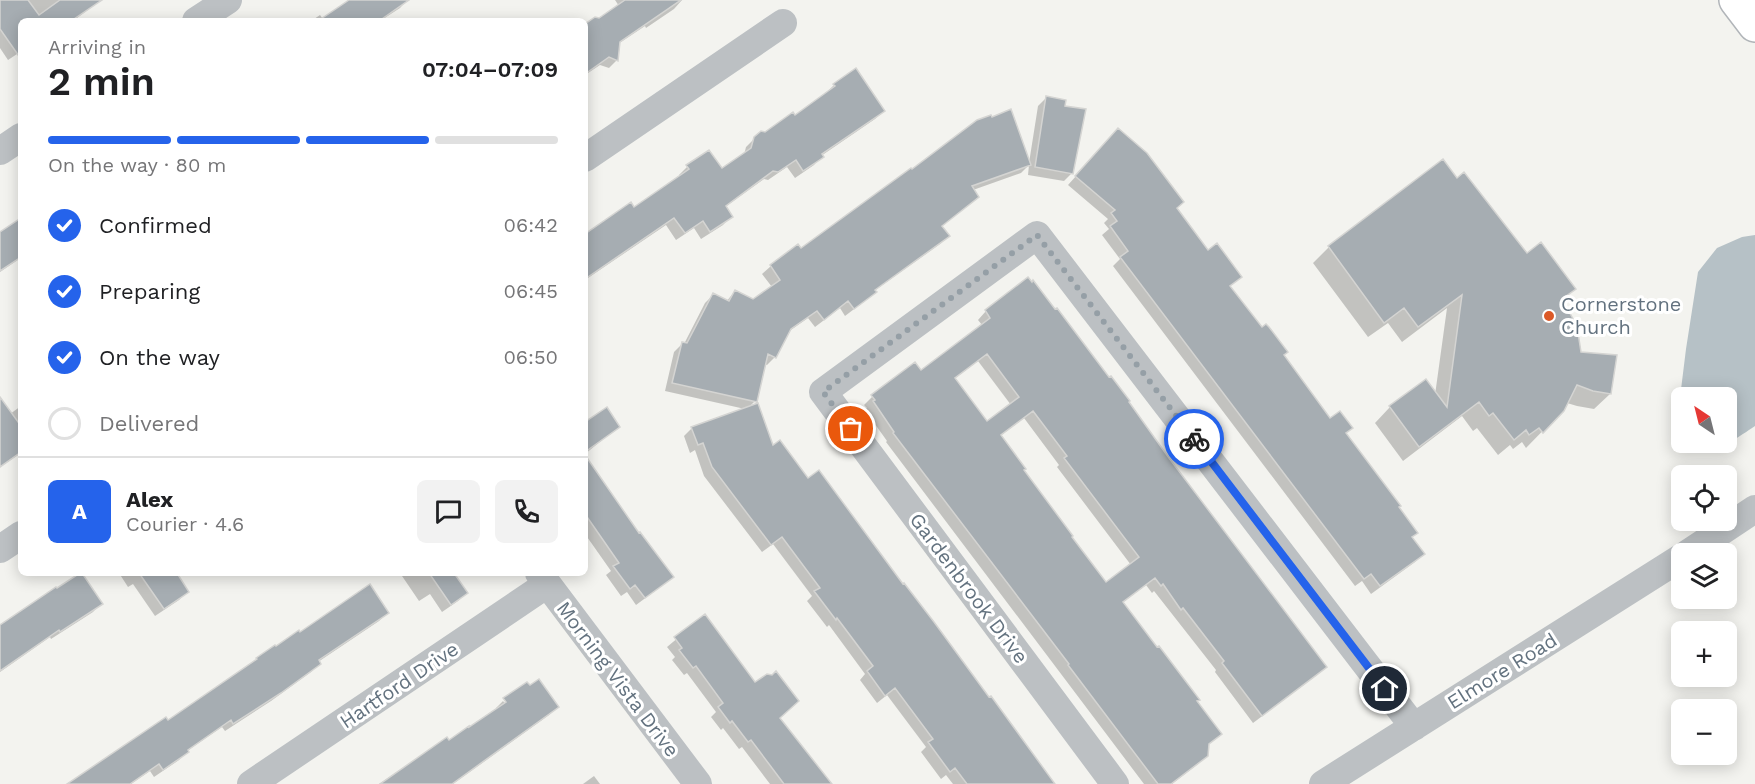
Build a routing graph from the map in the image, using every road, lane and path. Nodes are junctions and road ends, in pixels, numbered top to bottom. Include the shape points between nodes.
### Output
1 (1736, 0) edge
2 (783, 23) dead end
3 (1755, 25) edge
4 (18, 139) edge
5 (0, 151) edge
6 (588, 156) edge
7 (1755, 509) edge
8 (18, 537) edge
9 (1703, 543) edge
10 (0, 549) edge
11 (1671, 564) edge
12 (542, 579) edge
13 (1414, 727) junction
14 (251, 784) edge
15 (698, 784) edge
16 (1115, 784) edge
17 (1323, 784) edge

1 - 3 main road
2 - 6 street
4 - 5 street
7 - 9 street
8 - 10 street
11 - 13 street, Elmore Road
12 - 14 street, Hartford Drive
12 - 15 street, Morning Vista Drive
13 - 16 street, Gardenbrook Drive via 1037,235 823,392
13 - 17 street, Elmore Road

